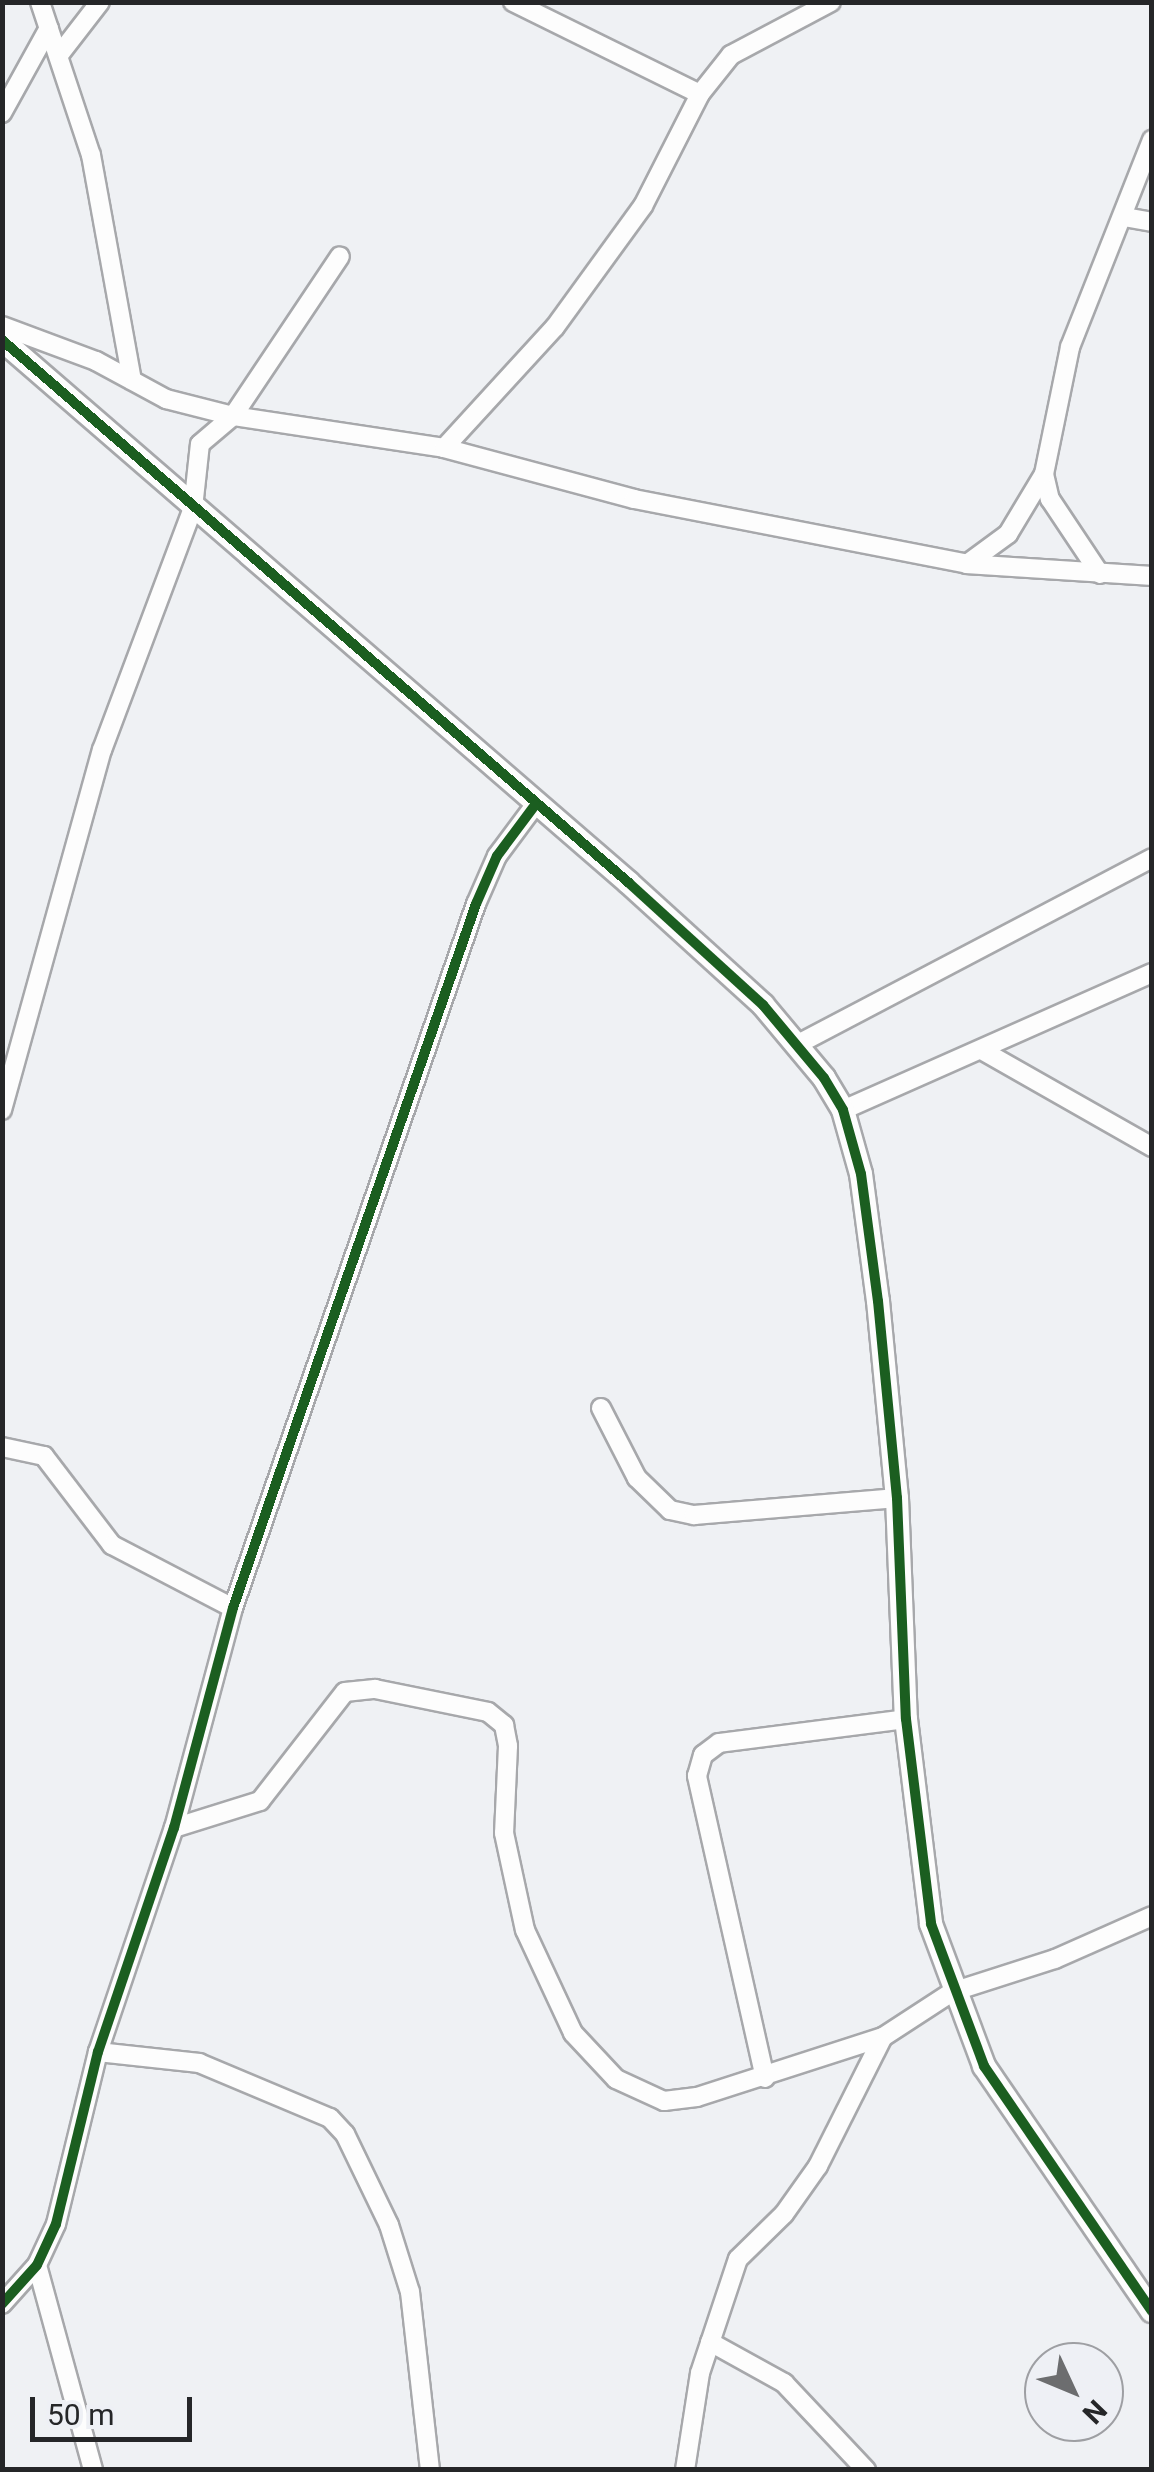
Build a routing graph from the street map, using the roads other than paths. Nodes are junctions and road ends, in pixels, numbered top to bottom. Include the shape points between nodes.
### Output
1 (40, 2) edge
2 (100, 2) edge
3 (513, 2) edge
4 (831, 2) edge
5 (50, 28) junction
6 (59, 56) junction
7 (700, 94) junction
8 (2, 113) edge
9 (1152, 140) edge
10 (1124, 216) junction
11 (1152, 222) edge
12 (340, 256) dead end
13 (2, 326) edge
14 (2, 340) edge
15 (132, 380) junction
16 (233, 416) junction
17 (444, 448) junction
18 (1044, 474) junction
19 (193, 508) junction
20 (967, 564) junction
21 (1100, 574) junction
22 (1152, 576) edge
23 (535, 805) junction
24 (1152, 858) edge
25 (1152, 973) edge
26 (798, 1044) junction
27 (985, 1052) junction
28 (2, 1110) edge
29 (843, 1110) junction
30 (1152, 1148) edge
31 (601, 1408) dead end
32 (2, 1447) edge
33 (898, 1498) junction
34 (233, 1608) junction
35 (906, 1718) junction
36 (174, 1828) junction
37 (1152, 1916) edge
38 (952, 1992) junction
39 (883, 2036) junction
40 (98, 2052) junction
41 (765, 2078) junction
42 (37, 2265) junction
43 (2, 2304) edge
44 (1152, 2312) edge
45 (710, 2342) junction
46 (94, 2470) edge
47 (430, 2470) edge
48 (684, 2470) edge
49 (866, 2470) edge

1 - 5 street
2 - 6 street
3 - 7 street
4 - 7 street via 731,55
5 - 6 street
5 - 8 street
6 - 15 street via 92,155
7 - 17 street via 643,206 555,327
9 - 10 street
10 - 11 street
10 - 18 street via 1070,347
12 - 16 street
13 - 15 street
14 - 19 street
15 - 16 street via 166,399
16 - 17 street
16 - 19 street via 200,444
17 - 20 street via 634,499
18 - 20 street via 1008,534
18 - 21 street via 1050,499
19 - 23 street
19 - 28 street via 102,750
20 - 21 street
21 - 22 street
23 - 26 street via 723,968
23 - 34 street via 498,856 476,904
24 - 26 street
25 - 27 street
26 - 29 street
27 - 29 street
27 - 30 street
29 - 33 street via 861,1174
31 - 33 street via 637,1478 670,1510 694,1515
32 - 34 street via 44,1456 112,1545
33 - 35 street
34 - 36 street
35 - 38 street via 931,1924
35 - 41 street via 719,1743 703,1755 697,1776
36 - 40 street
36 - 41 street via 260,1801 345,1692 375,1689 488,1712 504,1725 508,1746 504,1833 525,1930 574,2033 616,2078 664,2100
37 - 38 street via 1070,1953
38 - 39 street
38 - 44 street via 984,2066
39 - 41 street
39 - 45 street via 818,2166 784,2214 738,2259
40 - 42 street via 76,2160
40 - 47 street via 198,2063 330,2118 344,2134 389,2225 410,2292
42 - 43 street
42 - 46 street
45 - 48 street
45 - 49 street via 784,2383

